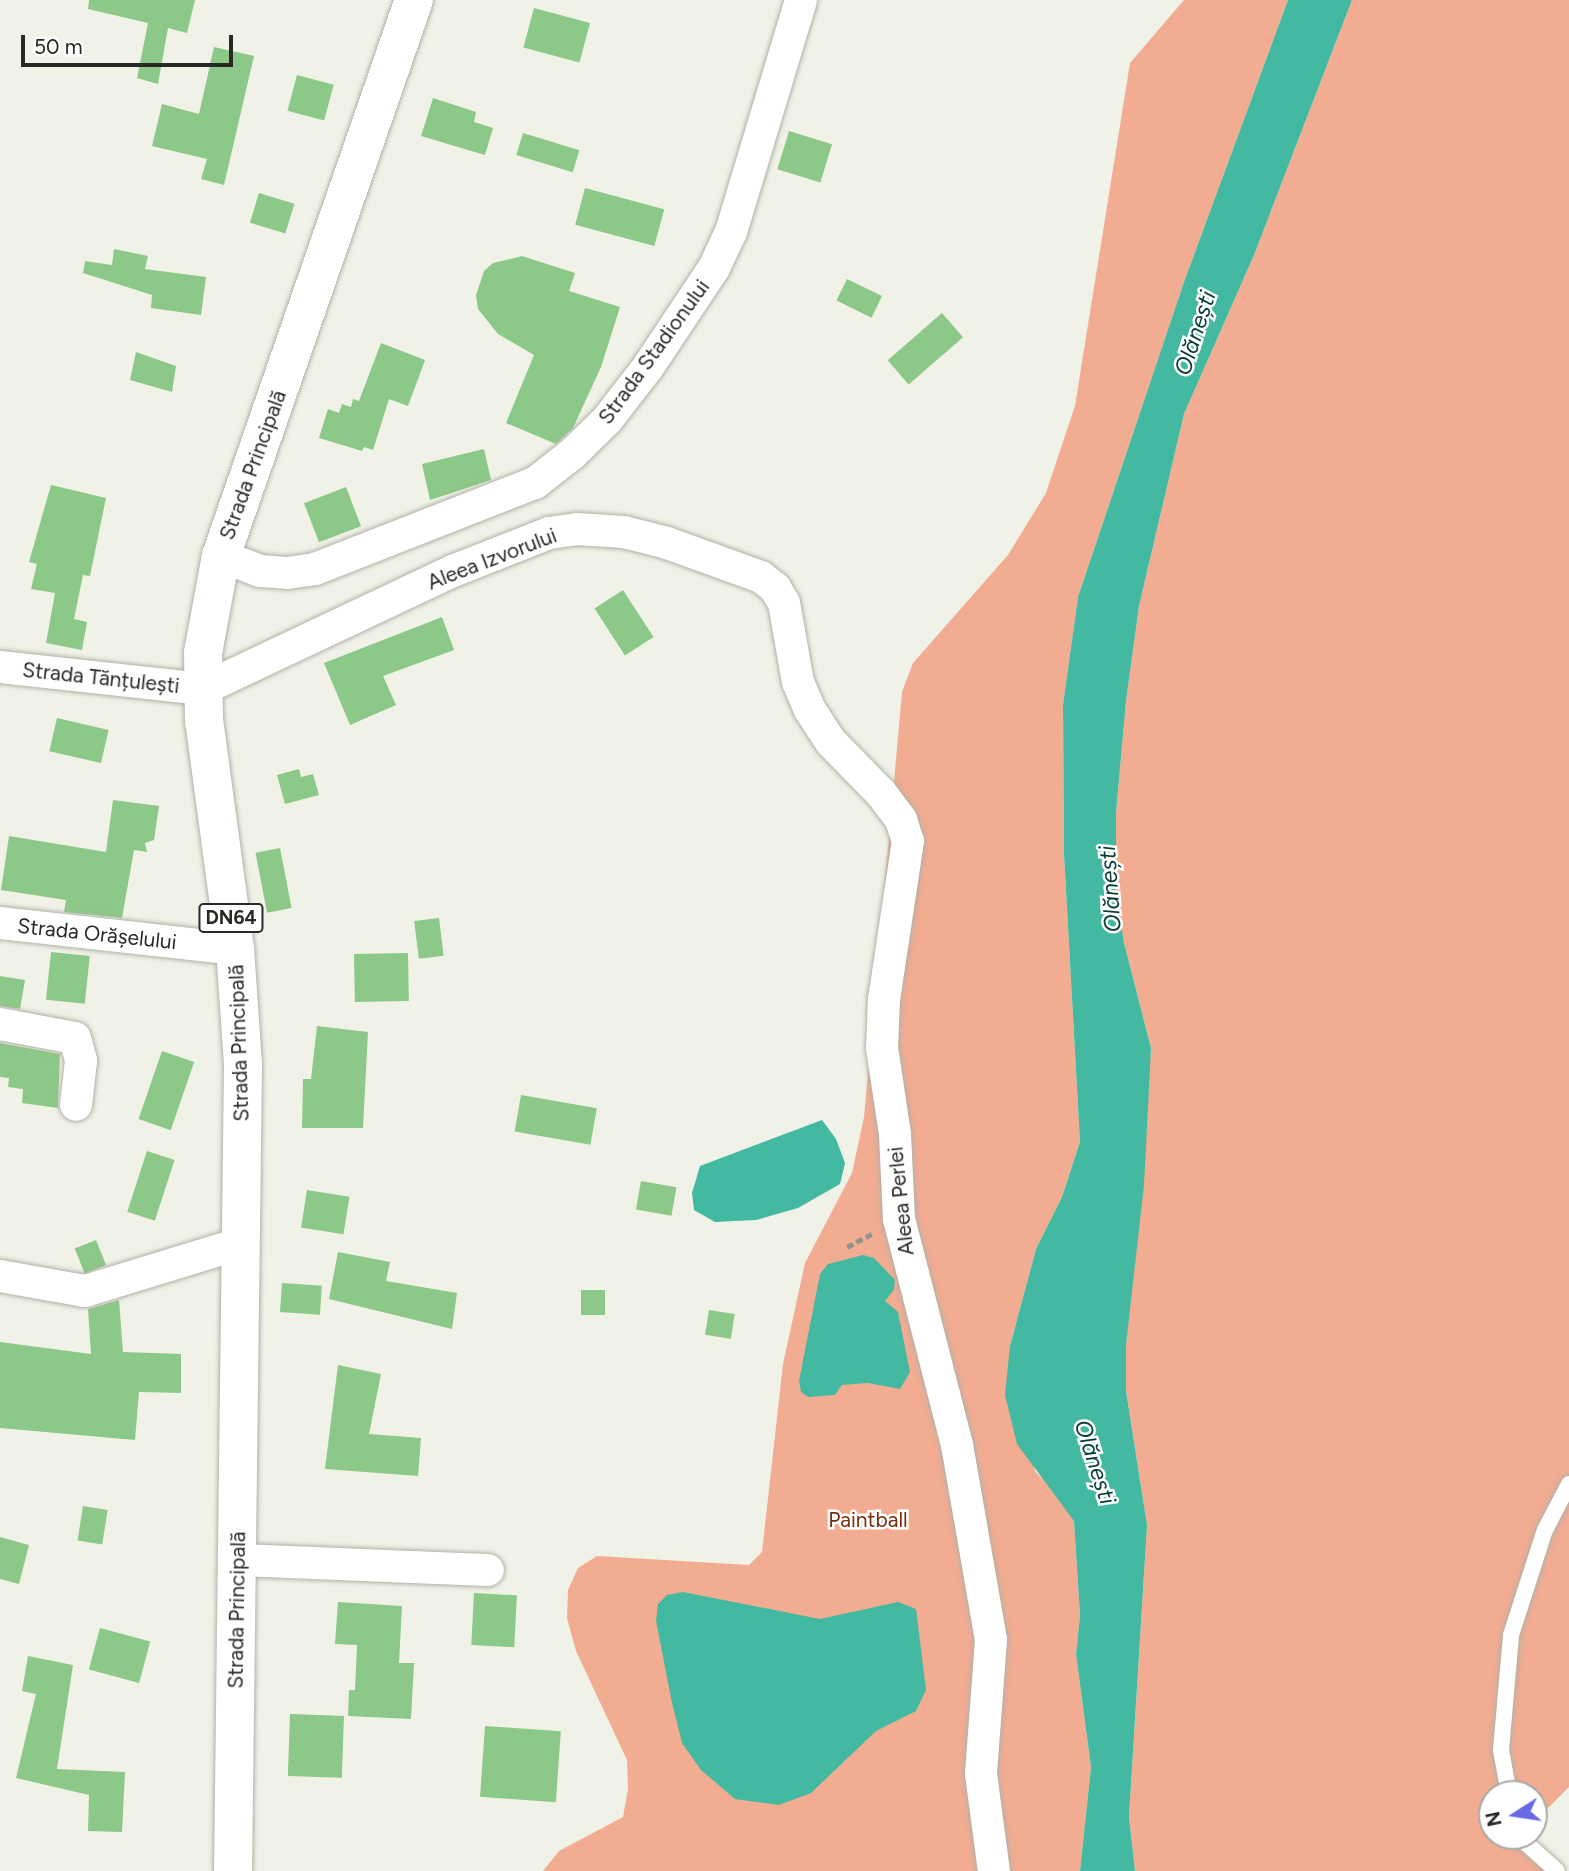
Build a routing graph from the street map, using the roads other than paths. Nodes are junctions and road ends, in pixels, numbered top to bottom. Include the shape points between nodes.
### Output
1 (414, 0) edge
2 (801, 0) edge
3 (535, 483) junction
4 (549, 533) junction
5 (221, 556) junction
6 (784, 603) joint
7 (0, 667) edge
8 (203, 690) junction
9 (0, 923) edge
10 (235, 949) junction
11 (0, 1024) edge
12 (76, 1105) dead end
13 (242, 1244) junction
14 (0, 1276) edge
15 (1569, 1484) edge
16 (237, 1560) junction
17 (488, 1570) dead end
18 (1507, 1780) edge
19 (1534, 1850) edge
20 (233, 1871) edge
21 (994, 1871) edge
22 (1557, 1871) edge

1 - 5 main road, Strada Principală / DN64
2 - 3 street, Strada Stadionului via 731,232 714,268 607,420
3 - 4 street
3 - 5 street, Strada Stadionului via 316,569 260,571
4 - 6 street, Aleea Izvorului via 578,529 624,532 667,543 761,576
4 - 8 street, Aleea Izvorului via 366,610
5 - 8 main road, Strada Principală / DN64 via 207,619
6 - 21 street, Aleea Perlei via 798,682 810,710 831,742 881,793 901,820 908,841 884,999 882,1048 895,1134 899,1219 957,1445 991,1640 981,1774
7 - 8 street, Strada Tănțulești
8 - 10 main road, Strada Principală / DN64
9 - 10 street, Strada Orășelului
10 - 13 main road, Strada Principală / DN64 via 243,1065
11 - 12 street via 75,1038 81,1061
13 - 14 street via 85,1291
13 - 16 main road, Strada Principală / DN64
15 - 18 lane via 1545,1530 1511,1635 1502,1750
16 - 17 street
16 - 20 main road, Strada Principală / DN64
19 - 22 lane

